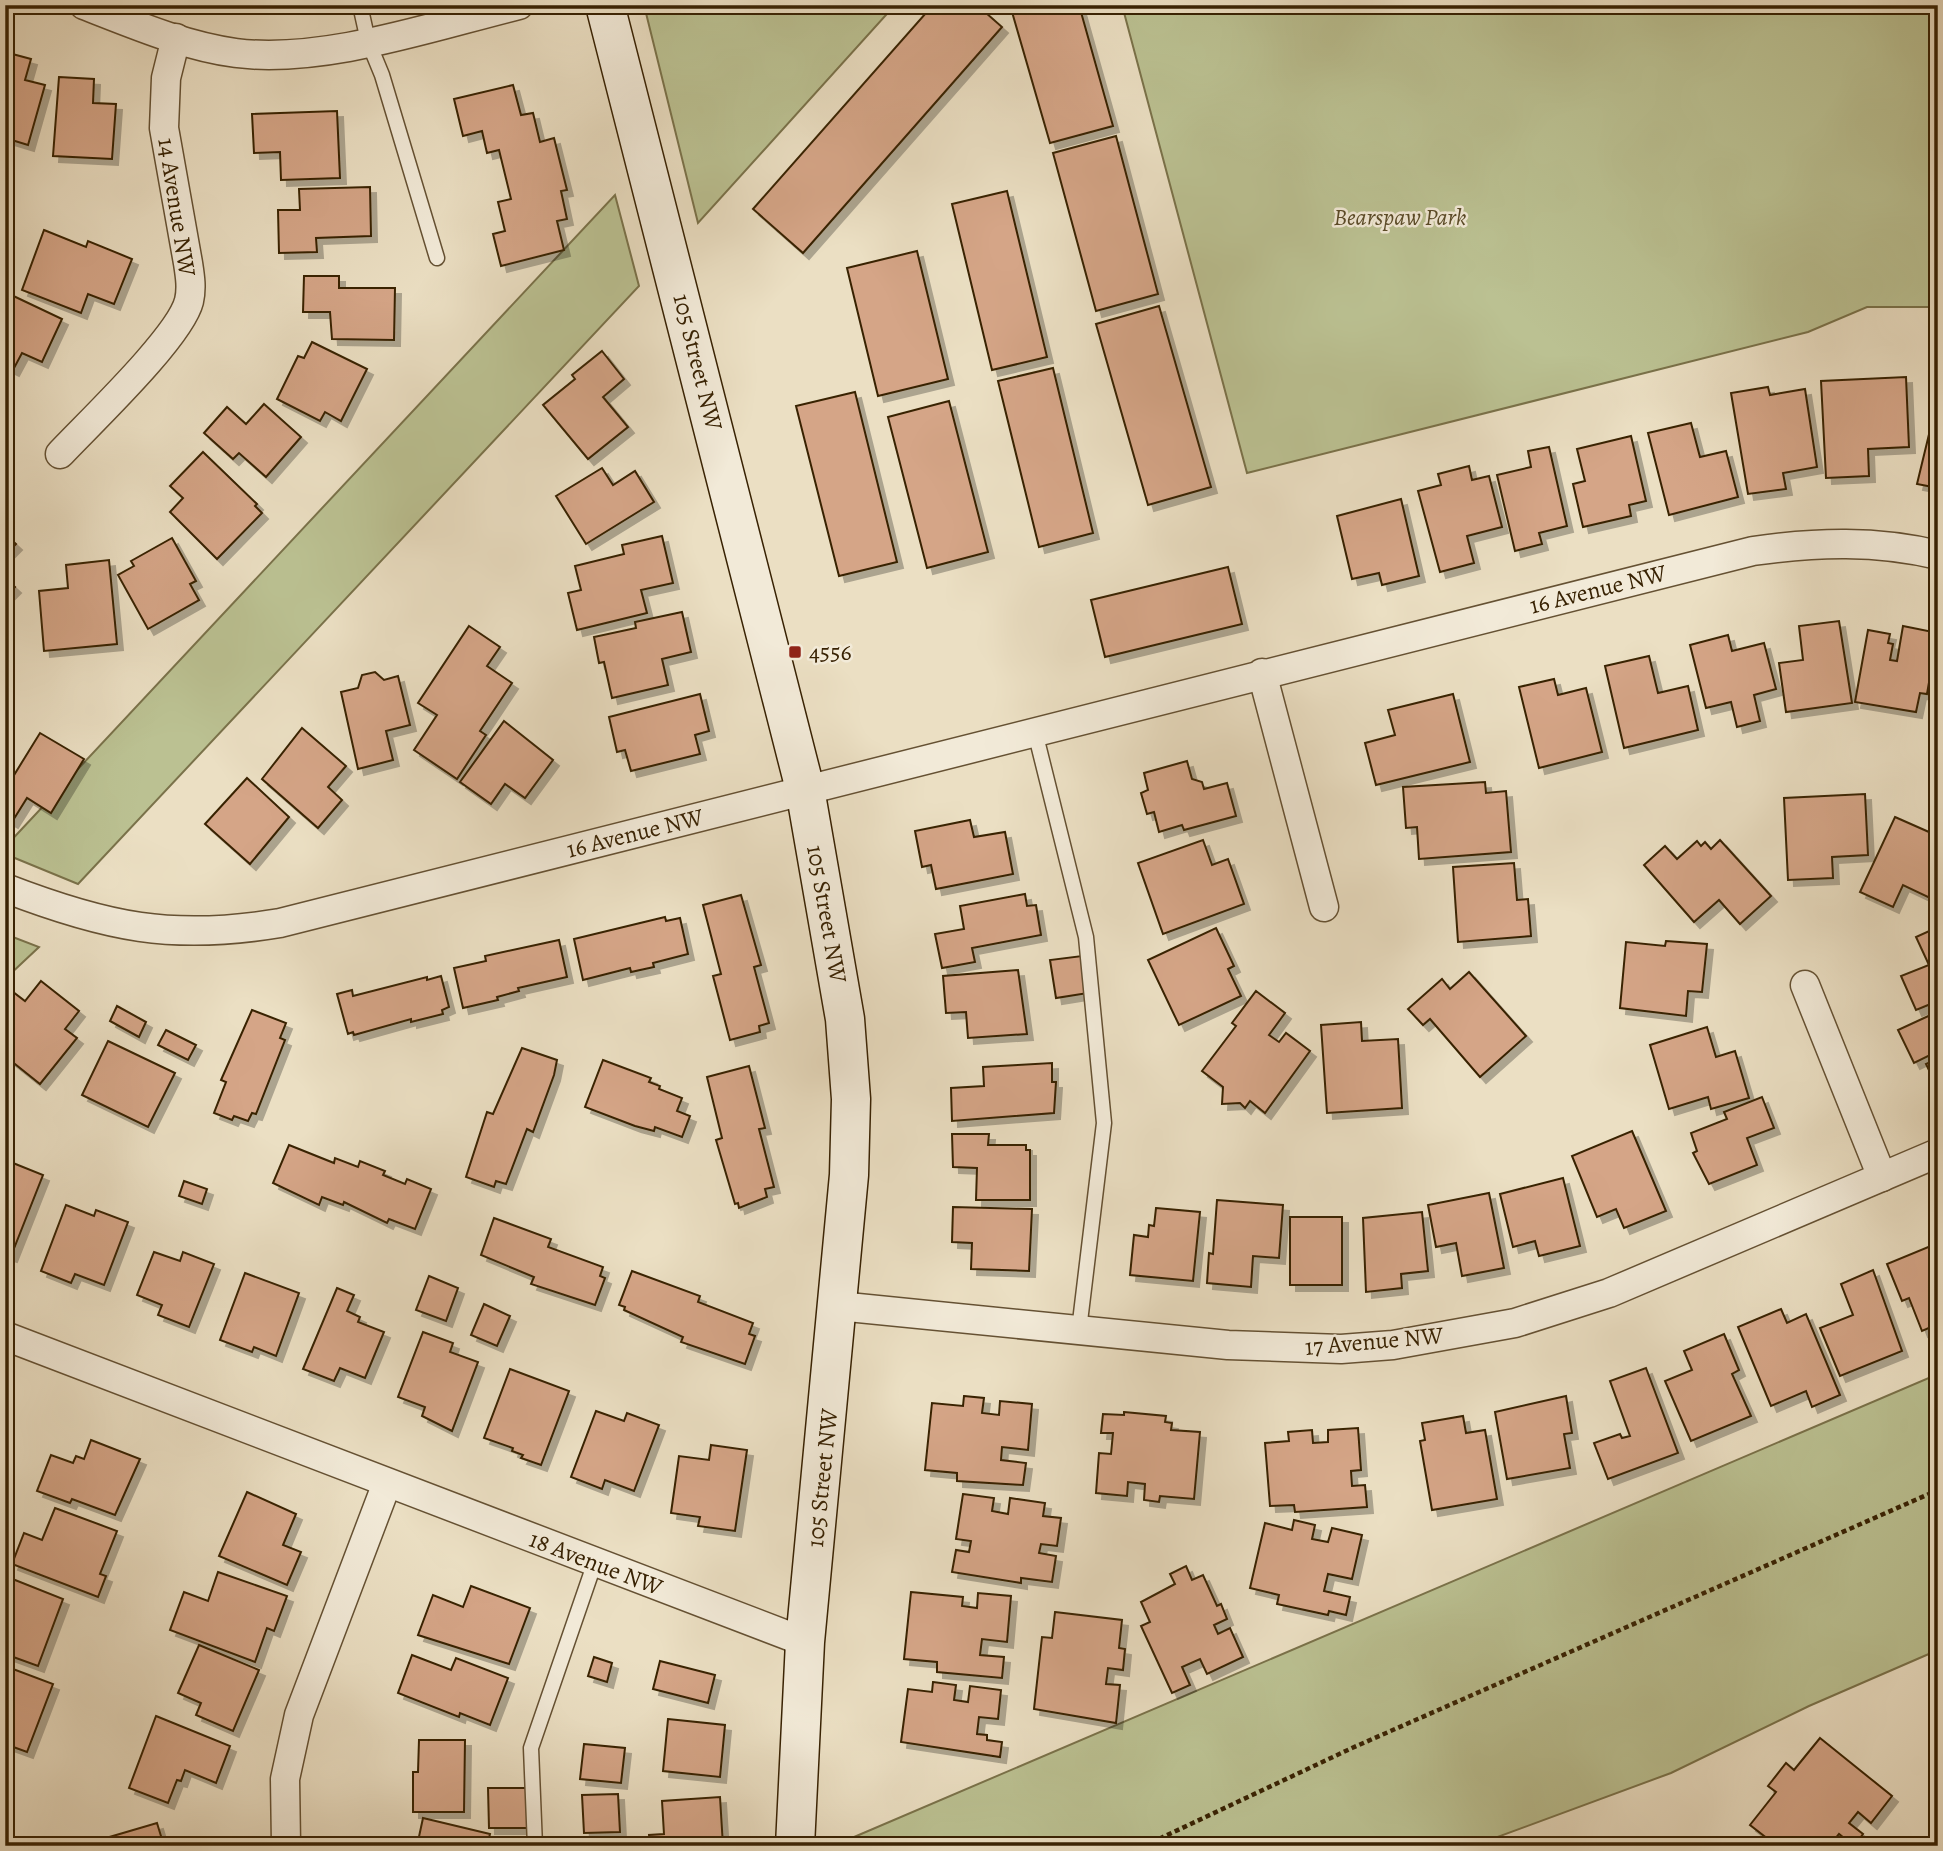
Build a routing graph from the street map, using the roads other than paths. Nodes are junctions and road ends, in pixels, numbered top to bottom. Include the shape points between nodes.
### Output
1 (84, 5) edge
2 (360, 5) edge
3 (519, 5) edge
4 (605, 5) edge
5 (176, 38) junction
6 (368, 41) junction
7 (437, 258) dead end
8 (60, 454) dead end
9 (1938, 555) edge
10 (1262, 673) junction
11 (1035, 732) junction
12 (805, 789) junction
13 (5, 888) edge
14 (1324, 906) dead end
15 (1805, 985) dead end
16 (1938, 1153) edge
17 (1882, 1177) junction
18 (838, 1306) junction
19 (1079, 1330) junction
20 (6, 1338) edge
21 (387, 1483) junction
22 (595, 1562) junction
23 (806, 1642) junction
24 (286, 1844) edge
25 (535, 1846) edge
26 (795, 1846) edge

1 - 5 street
2 - 6 lane
3 - 6 street
4 - 12 street, 105 Street NW
5 - 6 street via 236,53 275,55 314,53
5 - 8 street, 14 Avenue NW via 166,78 164,128 188,263 189,303 162,345
6 - 7 lane
9 - 10 street, 16 Avenue NW via 1865,543 1811,542 1754,551
10 - 11 street, 16 Avenue NW
10 - 14 street
11 - 12 street, 16 Avenue NW
11 - 19 lane via 1086,937 1104,1124
12 - 13 street, 16 Avenue NW via 234,931 192,933 108,922
12 - 18 street, 105 Street NW via 833,937 851,1099
15 - 17 street
16 - 17 street, 17 Avenue NW
17 - 19 street, 17 Avenue NW via 1609,1293 1516,1323 1441,1338 1341,1349 1228,1345
18 - 19 street, 17 Avenue NW
18 - 23 street, 105 Street NW
20 - 21 street, 18 Avenue NW
21 - 22 street, 18 Avenue NW
21 - 24 street via 299,1715 285,1779
22 - 23 street, 18 Avenue NW
22 - 25 lane via 531,1748
23 - 26 street, 105 Street NW

